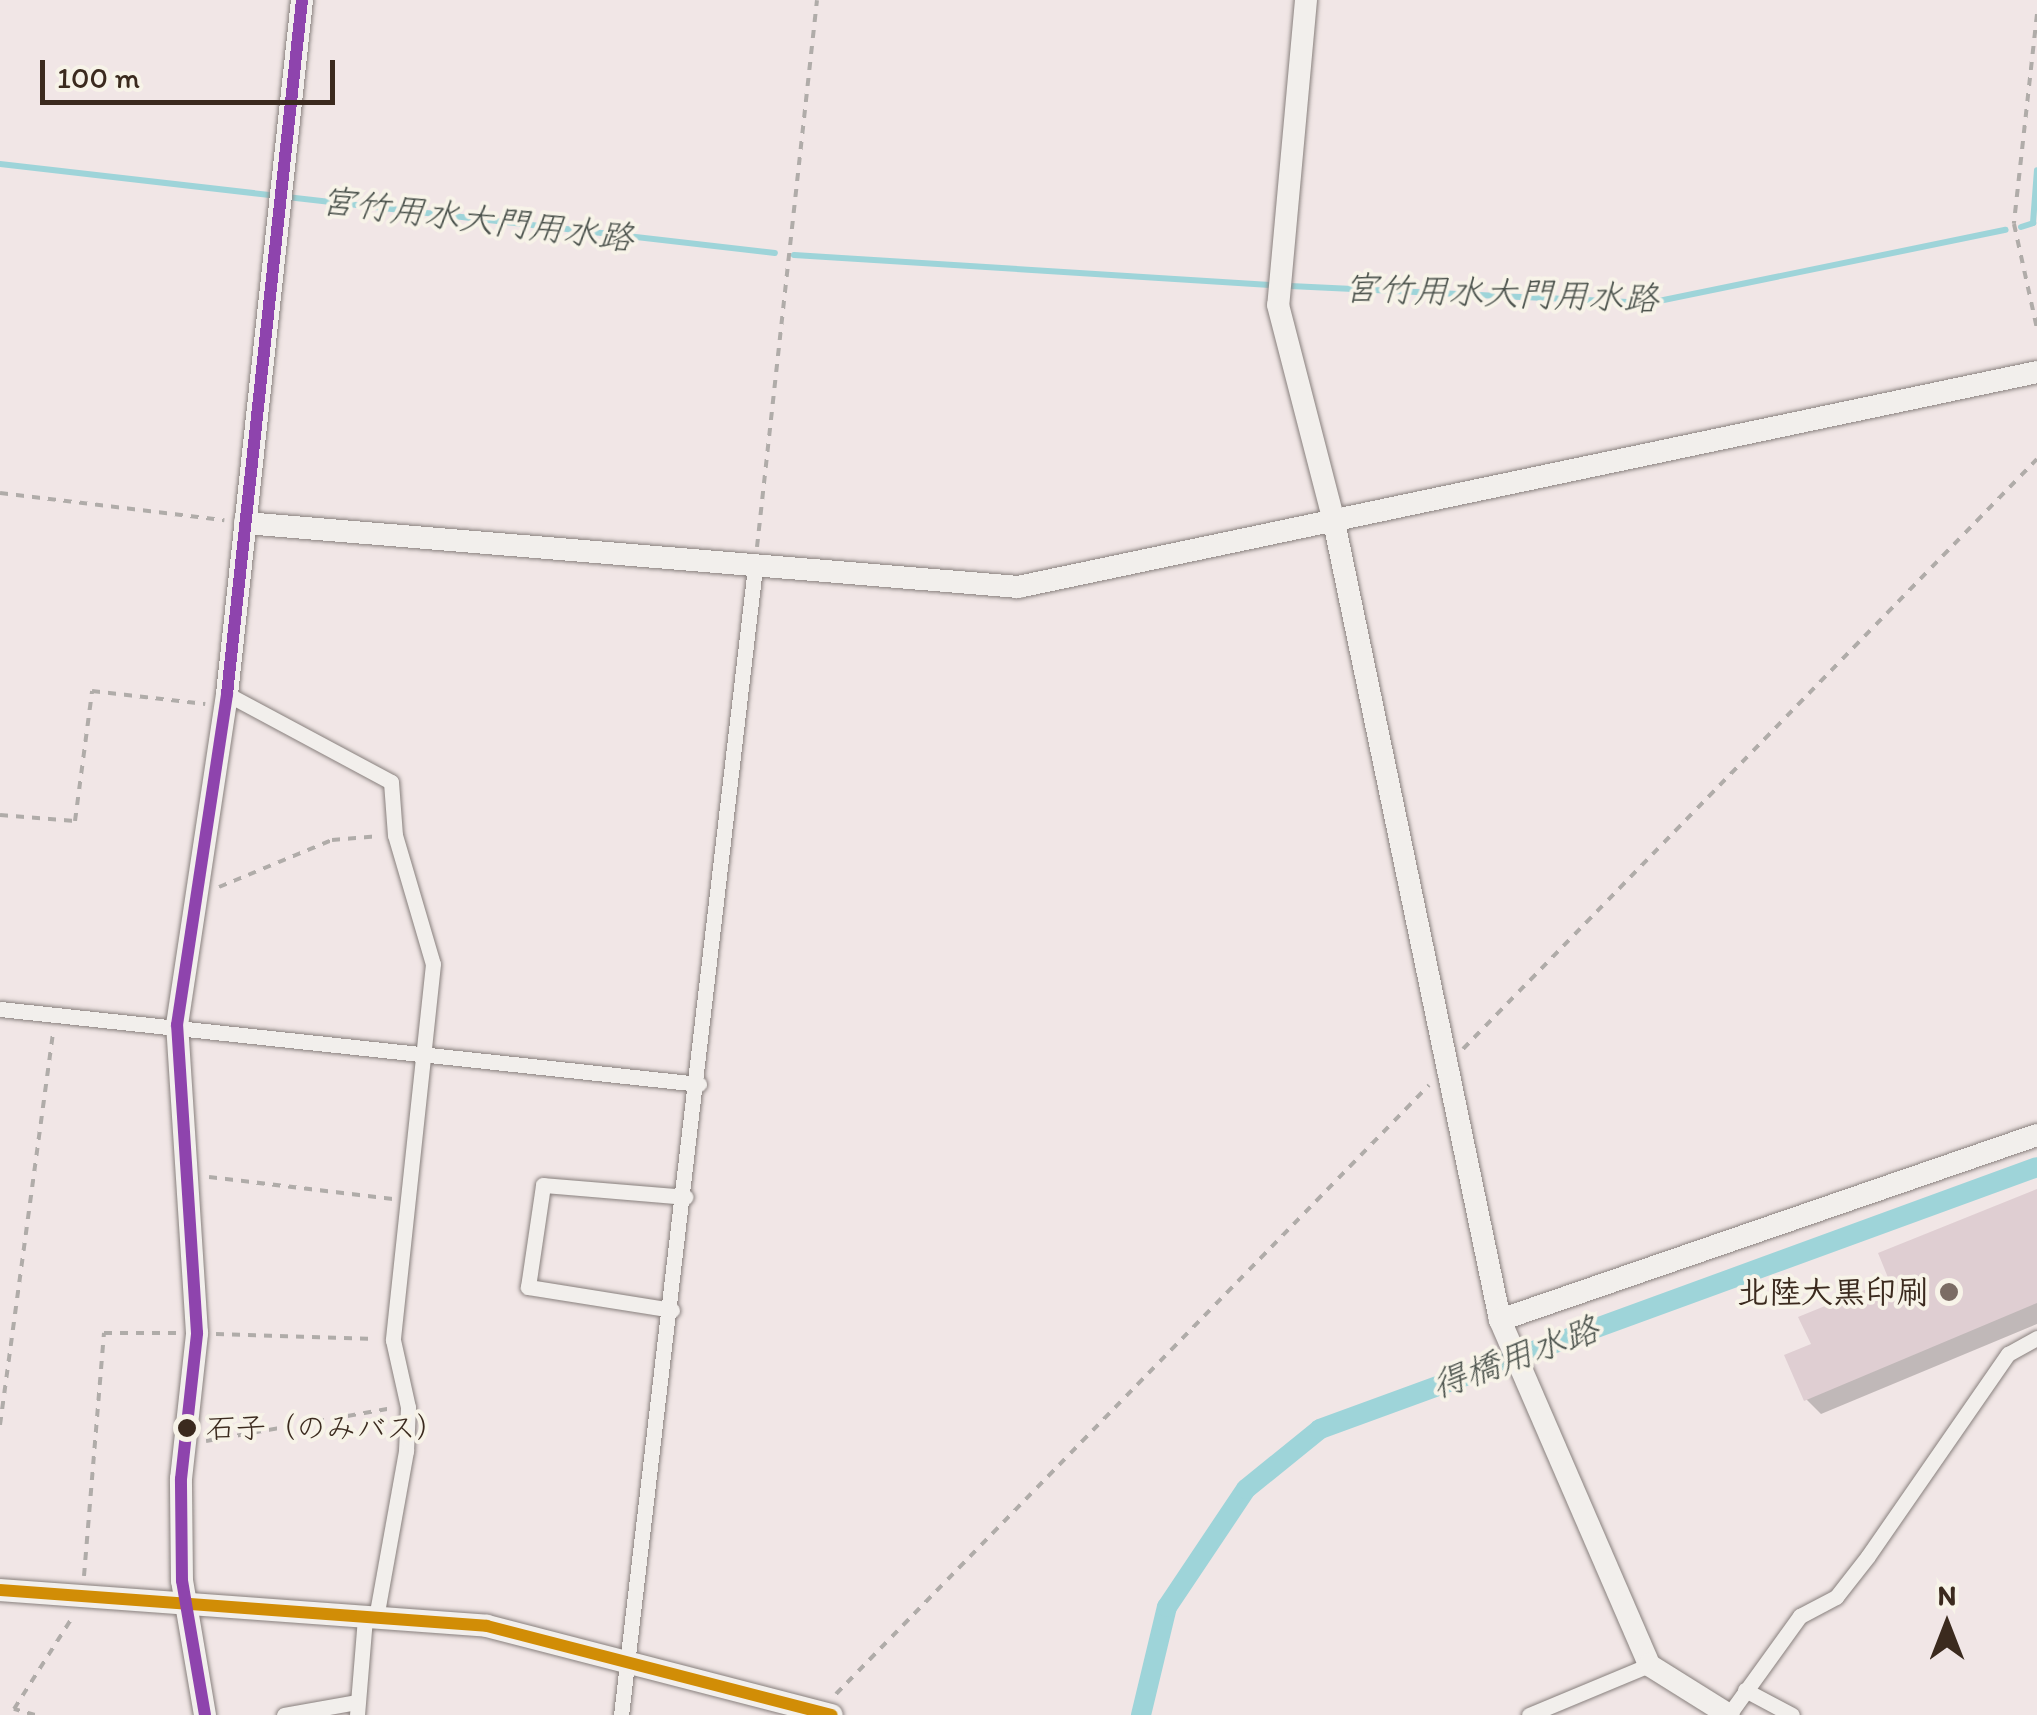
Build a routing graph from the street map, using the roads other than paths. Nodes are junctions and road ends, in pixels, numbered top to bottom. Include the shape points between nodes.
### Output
1 (302, 0) edge
2 (1306, 0) edge
3 (2037, 372) edge
4 (1334, 522) junction
5 (245, 523) junction
6 (755, 568) junction
7 (226, 700) junction
8 (0, 1009) edge
9 (177, 1025) junction
10 (424, 1056) junction
11 (699, 1084) junction
12 (2037, 1134) edge
13 (685, 1197) junction
14 (672, 1310) junction
15 (1500, 1320) junction
16 (2037, 1338) edge
17 (0, 1590) edge
18 (184, 1608) junction
19 (370, 1618) junction
20 (630, 1656) junction
21 (1649, 1665) junction
22 (1745, 1690) junction
23 (357, 1708) edge
24 (826, 1713) edge
25 (1729, 1714) edge
26 (205, 1715) edge
27 (284, 1715) edge
28 (621, 1715) edge
29 (1528, 1715) edge
30 (1792, 1715) edge

1 - 5 street
2 - 4 street via 1278,305
3 - 4 street
4 - 6 street via 1018,587
4 - 15 street via 1443,1071
5 - 6 street
5 - 7 street
6 - 11 street
7 - 9 street
7 - 10 street via 391,782 395,835 433,964
8 - 9 street
9 - 10 street
9 - 18 street via 180,1173 197,1333 184,1446
10 - 11 street
10 - 19 street via 393,1340 408,1406
11 - 13 street
12 - 15 street
13 - 14 street
13 - 14 street via 543,1185 528,1287
14 - 20 street
15 - 21 street
16 - 22 street via 2008,1354 1858,1570 1836,1597 1800,1616
17 - 18 street
18 - 19 street
18 - 26 street
19 - 20 street via 487,1626
19 - 23 street
20 - 24 street
20 - 28 street
21 - 25 street
21 - 29 street
22 - 25 street
22 - 30 street
23 - 27 street

